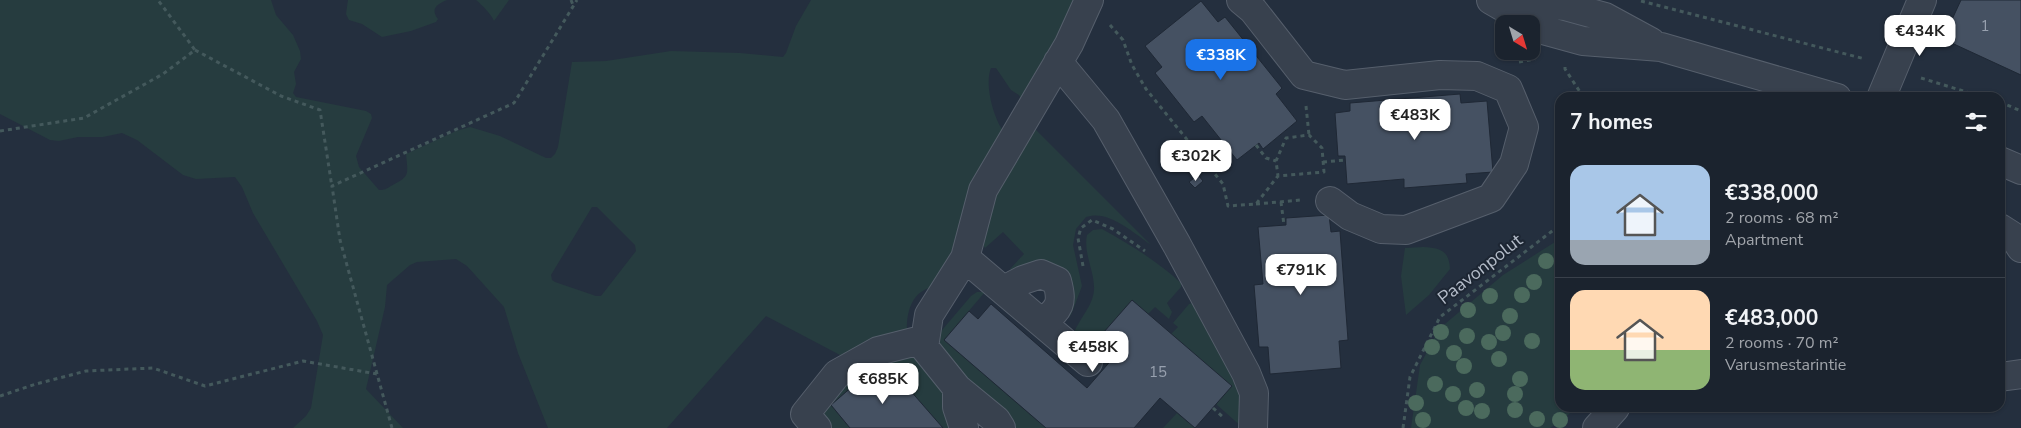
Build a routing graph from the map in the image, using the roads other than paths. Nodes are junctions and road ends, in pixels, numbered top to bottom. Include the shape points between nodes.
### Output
1 (1088, 0) edge
2 (1241, 0) edge
3 (1491, 0) edge
4 (1505, 0) edge
5 (1922, 0) edge
6 (1661, 47) junction
7 (1058, 62) junction
8 (1816, 92) edge
9 (1883, 92) edge
10 (2005, 163) edge
11 (2021, 170) edge
12 (1319, 200) road end
13 (2005, 231) edge
14 (2021, 248) edge
15 (965, 258) junction
16 (1004, 290) junction
17 (1042, 323) junction
18 (925, 339) junction
19 (1088, 362) dead end
20 (2021, 374) edge
21 (2005, 376) edge
22 (957, 388) junction
23 (1611, 412) edge
24 (817, 428) edge
25 (964, 428) edge
26 (1001, 428) edge
27 (1253, 428) edge
28 (1597, 428) edge

1 - 7 street
2 - 12 street via 1253,10 1304,75 1345,86 1440,75 1477,76 1508,88 1524,127 1514,164 1491,198 1406,230 1381,229
3 - 6 street via 1548,32 1583,41
4 - 6 street via 1565,6 1601,16
5 - 9 street
6 - 8 street
7 - 15 street via 983,190
7 - 27 street via 1106,120 1178,245 1254,393
10 - 11 street
13 - 14 street via 2014,237
15 - 16 street
15 - 18 street via 929,315
16 - 17 street
16 - 17 street via 1041,274 1057,281 1061,297 1054,313
17 - 19 street
18 - 22 street via 924,347
18 - 24 street via 878,351 837,374 804,414
20 - 21 street
22 - 25 street via 957,407
22 - 26 street via 996,420
23 - 28 street

